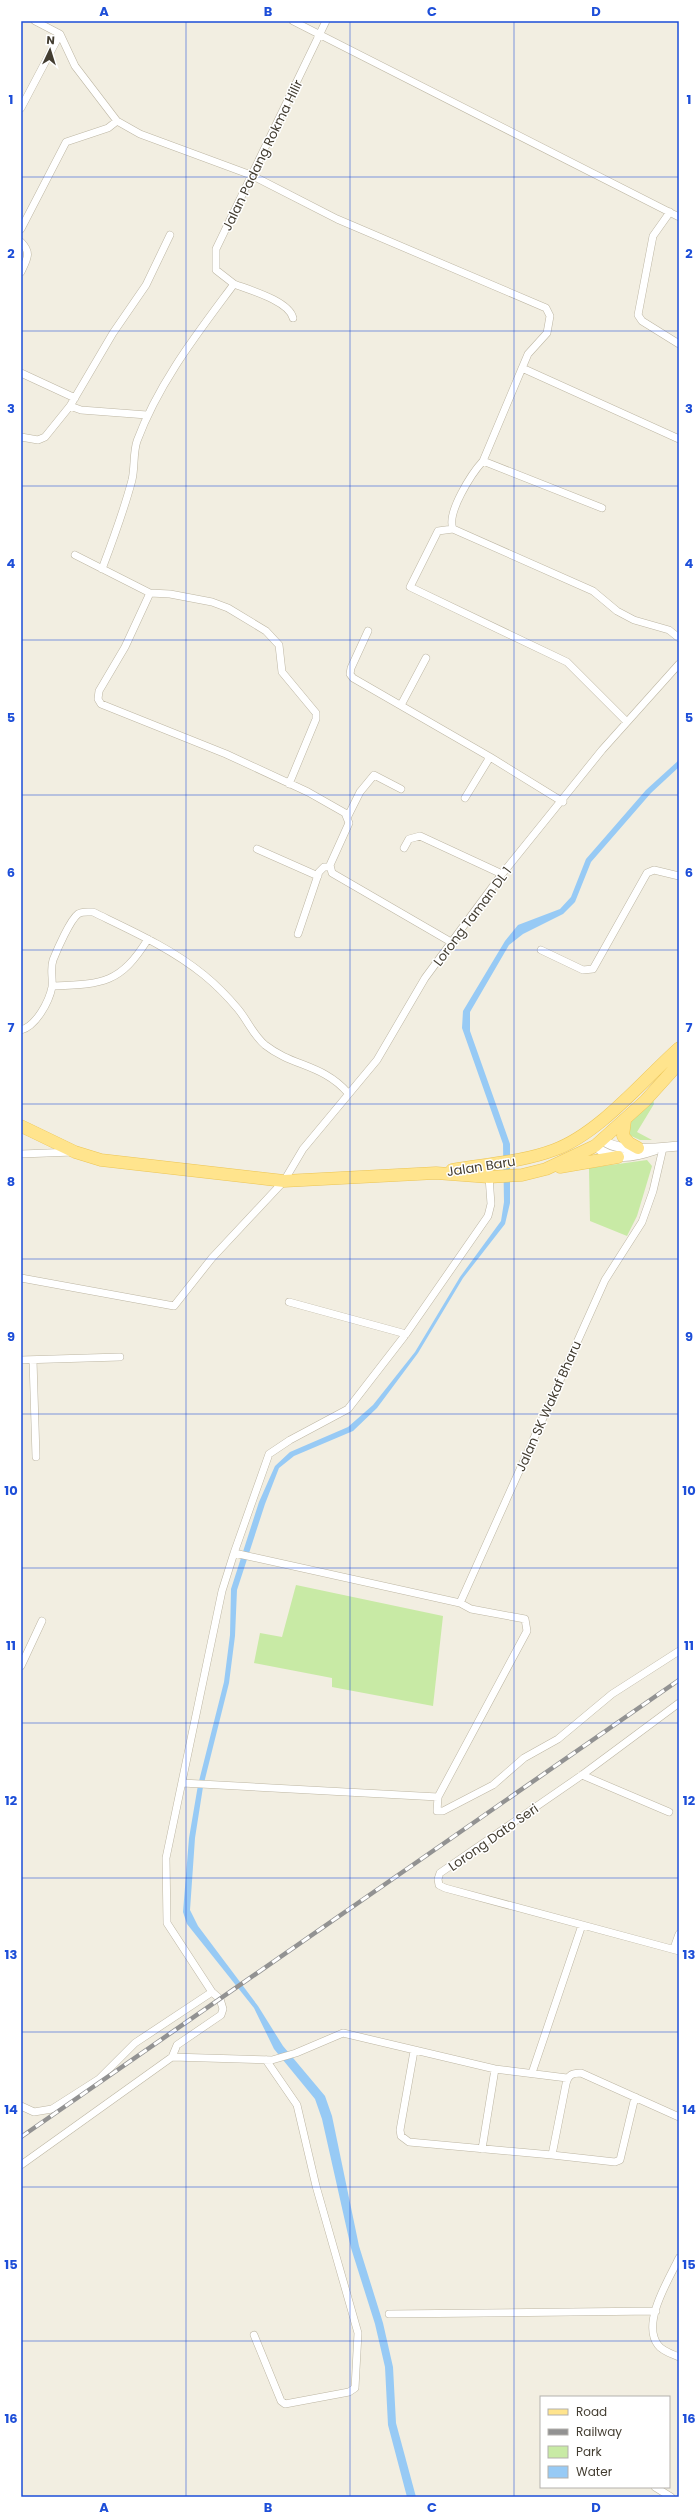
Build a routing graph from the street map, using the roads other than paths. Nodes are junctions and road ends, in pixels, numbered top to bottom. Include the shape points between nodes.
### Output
1 (35, 21) edge
2 (293, 21) edge
3 (326, 21) edge
4 (60, 34) junction
5 (320, 36) junction
6 (21, 108) edge
7 (117, 121) junction
8 (251, 175) junction
9 (670, 212) junction
10 (679, 217) edge
11 (21, 229) edge
12 (170, 235) dead end
13 (21, 242) edge
14 (21, 272) edge
15 (234, 284) junction
16 (293, 318) dead end
17 (679, 344) edge
18 (522, 368) junction
19 (21, 373) edge
20 (75, 398) junction
21 (70, 406) junction
22 (147, 415) junction
23 (21, 437) edge
24 (679, 439) edge
25 (483, 461) junction
26 (602, 508) dead end
27 (453, 529) junction
28 (74, 555) dead end
29 (102, 569) junction
30 (150, 593) junction
31 (368, 631) dead end
32 (679, 638) edge
33 (426, 658) dead end
34 (679, 664) edge
35 (400, 705) junction
36 (627, 722) junction
37 (490, 756) junction
38 (289, 784) junction
39 (401, 789) dead end
40 (465, 798) dead end
41 (563, 802) junction
42 (348, 816) junction
43 (404, 848) dead end
44 (257, 849) dead end
45 (330, 867) junction
46 (502, 874) junction
47 (318, 876) junction
48 (679, 876) edge
49 (298, 934) dead end
50 (148, 938) junction
51 (451, 942) junction
52 (542, 950) dead end
53 (52, 986) junction
54 (21, 1030) edge
55 (679, 1048) edge
56 (679, 1059) edge
57 (348, 1093) junction
58 (610, 1113) junction
59 (625, 1120) junction
60 (21, 1126) edge
61 (597, 1141) junction
62 (570, 1143) junction
63 (679, 1146) edge
64 (638, 1148) junction
65 (663, 1148) junction
66 (75, 1152) junction
67 (21, 1154) edge
68 (618, 1158) junction
69 (546, 1169) junction
70 (436, 1173) junction
71 (489, 1177) junction
72 (284, 1181) junction
73 (21, 1278) edge
74 (289, 1302) dead end
75 (406, 1334) junction
76 (120, 1357) dead end
77 (21, 1360) edge
78 (33, 1360) junction
79 (36, 1457) dead end
80 (237, 1553) junction
81 (460, 1602) junction
82 (42, 1621) dead end
83 (679, 1651) edge
84 (21, 1666) edge
85 (679, 1703) edge
86 (582, 1775) junction
87 (182, 1783) junction
88 (438, 1797) junction
89 (669, 1812) dead end
90 (582, 1925) junction
91 (679, 1934) edge
92 (676, 1949) edge
93 (212, 1992) junction
94 (414, 2051) junction
95 (172, 2057) junction
96 (269, 2060) junction
97 (495, 2069) junction
98 (532, 2073) junction
99 (568, 2078) junction
100 (635, 2097) junction
101 (21, 2106) edge
102 (679, 2117) edge
103 (482, 2149) junction
104 (552, 2155) junction
105 (21, 2165) edge
106 (679, 2258) edge
107 (656, 2311) junction
108 (389, 2314) dead end
109 (254, 2336) dead end
110 (679, 2357) edge
111 (656, 2488) edge
112 (671, 2497) edge

1 - 4 street
2 - 5 street
3 - 5 street, Jalan Padang Rokma Hilir
4 - 6 street
4 - 7 street via 75,66
5 - 8 street, Jalan Padang Rokma Hilir
5 - 9 street
7 - 8 street via 140,134
7 - 11 street via 108,128 66,142
8 - 15 street, Jalan Padang Rokma Hilir via 216,249 216,270
8 - 18 street via 337,219 546,308 550,316 547,333 533,347
9 - 10 street
9 - 17 street via 653,236 638,315 642,321
12 - 20 street via 146,285
13 - 14 street via 28,249 29,255
15 - 16 street via 282,304 291,311
15 - 22 street via 166,378
18 - 24 street
18 - 25 street
19 - 20 street
20 - 21 street
21 - 22 street via 81,410
21 - 23 street via 45,437 38,440
22 - 29 street via 136,443 136,464 129,492
25 - 26 street
25 - 27 street via 471,474 455,509 452,516
27 - 32 street via 593,591 617,611 634,620 669,630
27 - 36 street via 438,531 410,587 567,662
28 - 29 street
29 - 30 street
30 - 38 street via 212,602 228,608 266,631 279,645 282,672 316,712 316,719
30 - 38 street via 125,647 99,691 98,700 101,704 226,754
31 - 35 street via 350,674
33 - 35 street
34 - 36 street, Lorong Taman DL 1
35 - 37 street
36 - 41 street, Lorong Taman DL 1
37 - 40 street
37 - 41 street
38 - 42 street
39 - 42 street via 374,775 360,792
41 - 46 street, Lorong Taman DL 1
42 - 45 street via 349,823
43 - 46 street via 413,836 420,836
44 - 47 street
45 - 47 street via 324,867
45 - 51 street via 335,876
46 - 51 street, Lorong Taman DL 1
47 - 49 street
48 - 52 street via 654,870 647,873 593,969 583,970
50 - 53 street via 134,961 121,974 101,981
50 - 53 street via 92,912 78,914 72,920 53,960
50 - 57 street via 203,974 238,1009 265,1045 284,1057 323,1072 338,1081
51 - 57 street, Lorong Taman DL 1 via 425,978 377,1060
53 - 54 street via 45,1004 30,1027
55 - 58 main road, Jalan Baru
56 - 59 main road, Jalan Baru via 673,1070
57 - 72 street, Lorong Taman DL 1 via 303,1149
58 - 61 main road
58 - 62 main road, Jalan Baru
59 - 61 main road, Jalan Baru
59 - 64 main road via 624,1136 628,1143
60 - 66 main road
61 - 62 main road
61 - 64 street via 620,1148
61 - 68 street via 601,1151
61 - 69 main road, Jalan Baru
62 - 70 main road, Jalan Baru via 518,1160
63 - 65 street
64 - 65 street
65 - 68 street
65 - 81 street, Jalan SK Wakaf Bharu via 653,1191 642,1222 605,1280
66 - 67 street via 50,1155
66 - 72 main road via 128,1164
68 - 69 main road
69 - 71 main road, Jalan Baru via 522,1175
70 - 71 main road, Jalan Baru
70 - 72 main road
71 - 75 street via 491,1204 488,1216
72 - 73 street, Lorong Taman DL 1 via 212,1258 174,1306
74 - 75 street
75 - 80 street via 348,1409 290,1440 270,1454
76 - 78 street
77 - 78 street
78 - 79 street
80 - 81 street
80 - 87 street via 222,1591
81 - 88 street via 472,1609 525,1618 527,1631
82 - 84 street
83 - 88 street via 612,1694 558,1739 524,1758 493,1785 443,1811 437,1811
85 - 86 street, Lorong Dato Seri
86 - 89 street
86 - 90 street, Lorong Dato Seri via 440,1873 438,1879 439,1885 445,1888
87 - 88 street
87 - 93 street via 166,1858 167,1923
90 - 92 street, Lorong Dato Seri
90 - 98 street
91 - 92 street
93 - 95 street via 220,1999 223,2009 221,2015 177,2045
93 - 101 street via 135,2043 99,2079 52,2109 34,2112
94 - 96 street via 343,2033 296,2053
94 - 97 street
94 - 103 street via 401,2136 409,2142
95 - 96 street
95 - 105 street
96 - 109 street via 297,2105 316,2186 358,2333 356,2388 349,2392 285,2404 281,2401
97 - 98 street
97 - 103 street
98 - 99 street
99 - 100 street via 574,2073 581,2073
99 - 104 street
100 - 102 street
100 - 104 street via 620,2160 615,2162
103 - 104 street
106 - 107 street
107 - 108 street
107 - 110 street via 652,2320 658,2345
111 - 112 street

